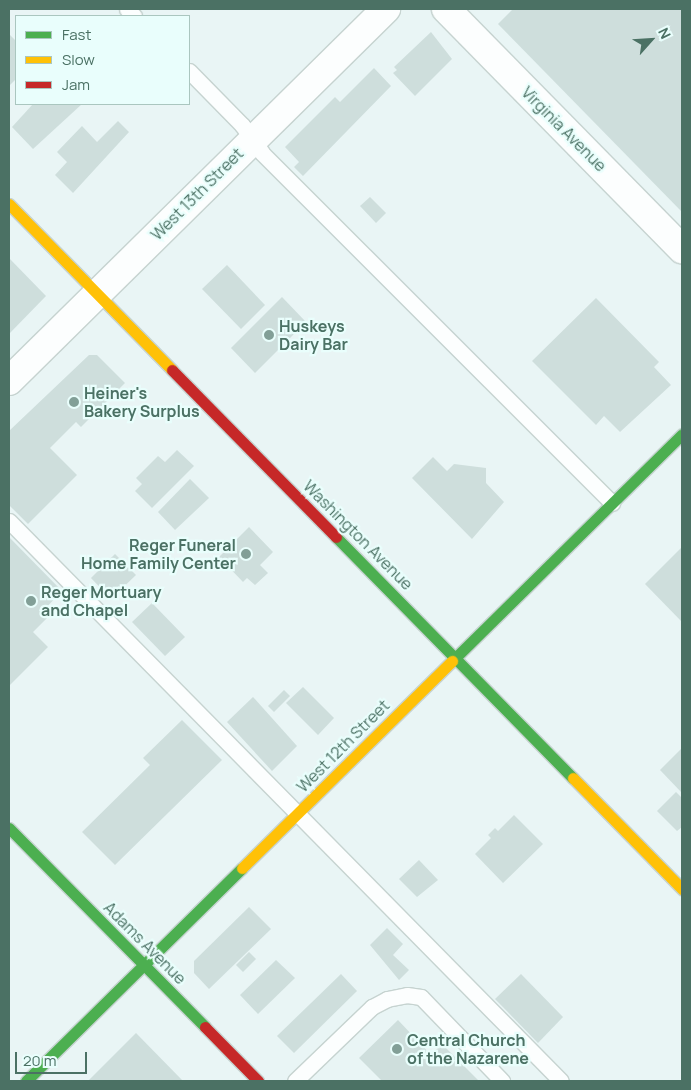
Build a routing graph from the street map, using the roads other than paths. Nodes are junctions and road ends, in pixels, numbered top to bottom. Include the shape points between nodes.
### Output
1 (386, 9) edge
2 (446, 9) edge
3 (190, 72) edge
4 (252, 139) junction
5 (9, 204) edge
6 (682, 250) edge
7 (98, 294) junction
8 (9, 381) edge
9 (682, 434) edge
10 (612, 503) junction
11 (9, 521) edge
12 (455, 658) junction
13 (298, 812) junction
14 (9, 828) edge
15 (682, 889) edge
16 (144, 965) junction
17 (26, 1081) edge
18 (258, 1081) edge
19 (295, 1081) edge
20 (502, 1081) edge
21 (561, 1081) edge

1 - 4 street, West 13th Street
2 - 6 street, Virginia Avenue
3 - 4 lane
4 - 7 street, West 13th Street
4 - 10 lane
5 - 7 main road, Washington Avenue
7 - 8 street, West 13th Street
7 - 12 main road, Washington Avenue
9 - 10 main road, West 12th Street
10 - 12 main road, West 12th Street
11 - 13 lane
12 - 13 main road, West 12th Street
12 - 15 main road, Washington Avenue
13 - 16 main road, West 12th Street
13 - 21 lane
14 - 16 main road, Adams Avenue
16 - 17 main road, West 12th Street
16 - 18 main road, Adams Avenue
19 - 20 lane via 372,1007 387,998 407,995 421,997

